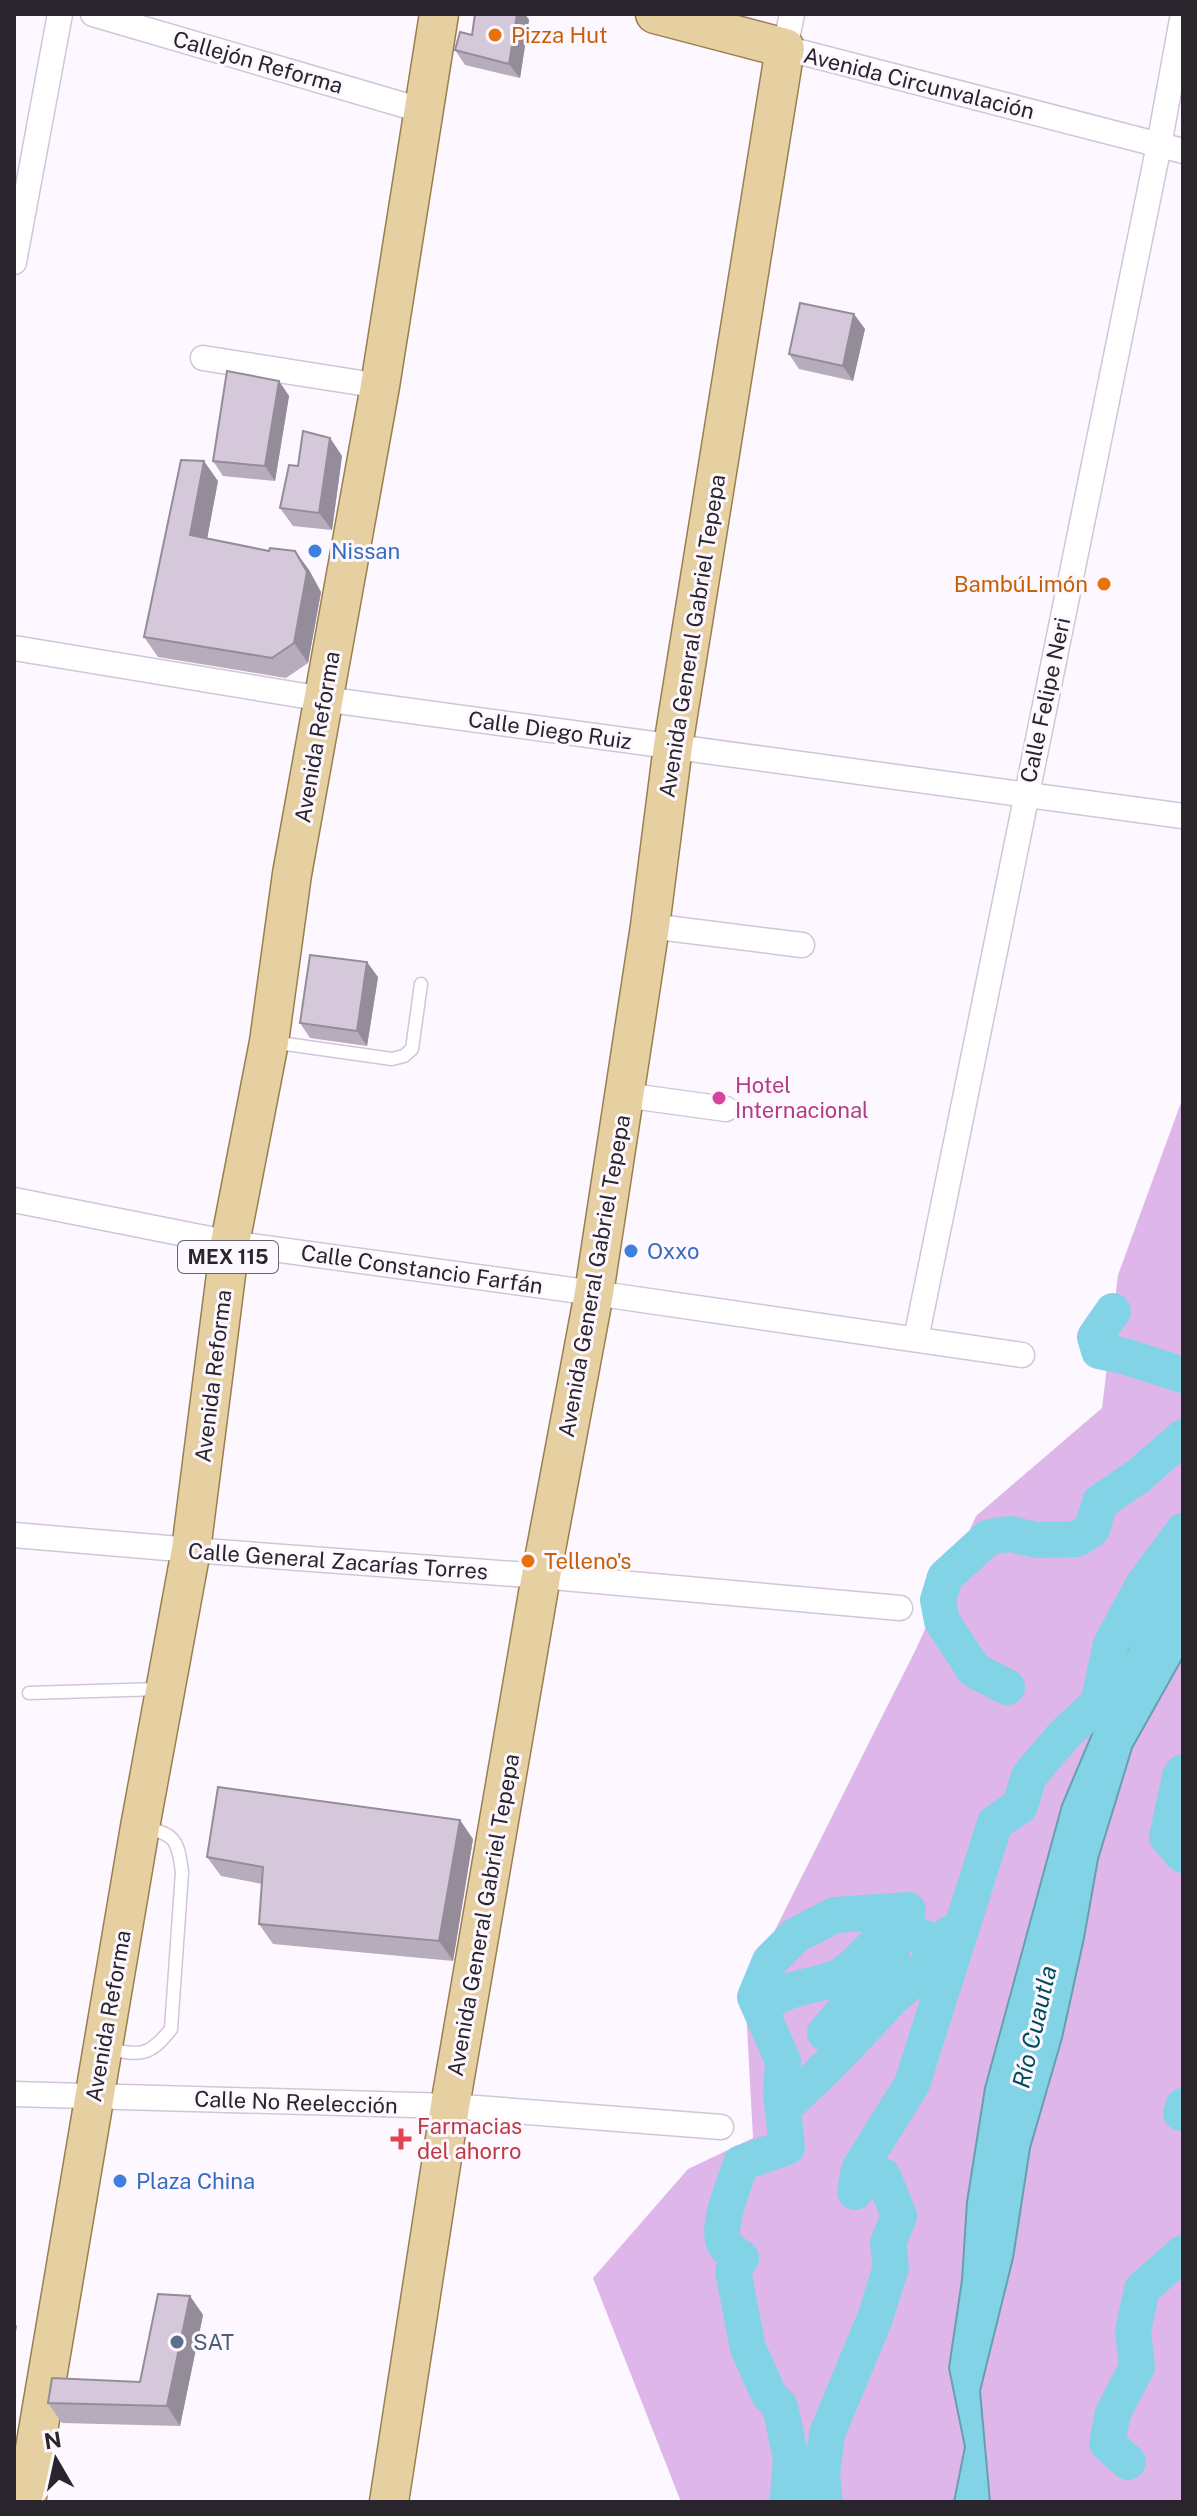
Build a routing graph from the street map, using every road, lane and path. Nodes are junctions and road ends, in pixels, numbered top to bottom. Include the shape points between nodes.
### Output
1 (60, 14) edge
2 (93, 14) edge
3 (439, 14) edge
4 (655, 14) edge
5 (1183, 14) edge
6 (788, 31) edge
7 (424, 111) junction
8 (1159, 145) junction
9 (1183, 151) edge
10 (14, 262) edge
11 (203, 358) dead end
12 (380, 386) junction
13 (14, 648) edge
14 (323, 699) junction
15 (673, 746) junction
16 (1026, 793) junction
17 (1183, 816) edge
18 (650, 926) junction
19 (802, 945) dead end
20 (421, 984) dead end
21 (269, 1042) junction
22 (624, 1095) junction
23 (726, 1109) dead end
24 (14, 1200) edge
25 (230, 1243) junction
26 (594, 1293) junction
27 (916, 1339) junction
28 (1022, 1355) dead end
29 (14, 1535) edge
30 (191, 1550) junction
31 (541, 1576) junction
32 (900, 1608) dead end
33 (166, 1688) junction
34 (29, 1693) dead end
35 (140, 1827) junction
36 (102, 2048) junction
37 (14, 2094) edge
38 (94, 2096) junction
39 (450, 2106) junction
40 (721, 2127) dead end
41 (26, 2502) edge
42 (389, 2502) edge

1 - 10 street
2 - 7 street, Callejón Reforma
3 - 7 main road, Avenida Reforma / MEX 115
4 - 6 main road, Avenida Circunvalación
5 - 8 street, Calle Felipe Neri
6 - 8 street, Avenida Circunvalación
6 - 15 main road, Avenida General Gabriel Tepepa
7 - 12 main road, Avenida Reforma / MEX 115
8 - 9 street, Avenida Circunvalación
8 - 16 street, Calle Felipe Neri
11 - 12 street
12 - 14 main road, Avenida Reforma / MEX 115
13 - 14 street, Calle Diego Ruiz
14 - 15 street, Calle Diego Ruiz
14 - 21 main road, Avenida Reforma / MEX 115
15 - 16 street, Calle Diego Ruiz
15 - 18 main road, Avenida General Gabriel Tepepa
16 - 17 street, Calle Diego Ruiz
16 - 27 street, Calle Felipe Neri
18 - 19 street
18 - 22 main road, Avenida General Gabriel Tepepa
20 - 21 lane via 412,1049 404,1056 392,1059
21 - 25 main road, Avenida Reforma / MEX 115
22 - 23 street
22 - 26 main road, Avenida General Gabriel Tepepa
24 - 25 street, Calle Constancio Farfán
25 - 26 street, Calle Constancio Farfán
25 - 30 main road, Avenida Reforma / MEX 115
26 - 27 street, Calle Constancio Farfán
26 - 31 main road, Avenida General Gabriel Tepepa
27 - 28 street, Calle Constancio Farfán
29 - 30 street, Calle General Zacarías Torres
30 - 31 street, Calle General Zacarías Torres
30 - 33 main road, Avenida Reforma / MEX 115
31 - 32 street, Calle General Zacarías Torres
31 - 39 main road, Avenida General Gabriel Tepepa
33 - 34 lane
33 - 35 main road, Avenida Reforma / MEX 115
35 - 36 main road, Avenida Reforma / MEX 115
35 - 36 lane via 163,1831 180,1852 171,2029 156,2048 136,2055
36 - 38 main road, Avenida Reforma / MEX 115
37 - 38 street, Calle No Reelección
38 - 39 street, Calle No Reelección
38 - 41 main road, Avenida Reforma / MEX 115
39 - 40 street, Calle No Reelección
39 - 42 main road, Avenida General Gabriel Tepepa

